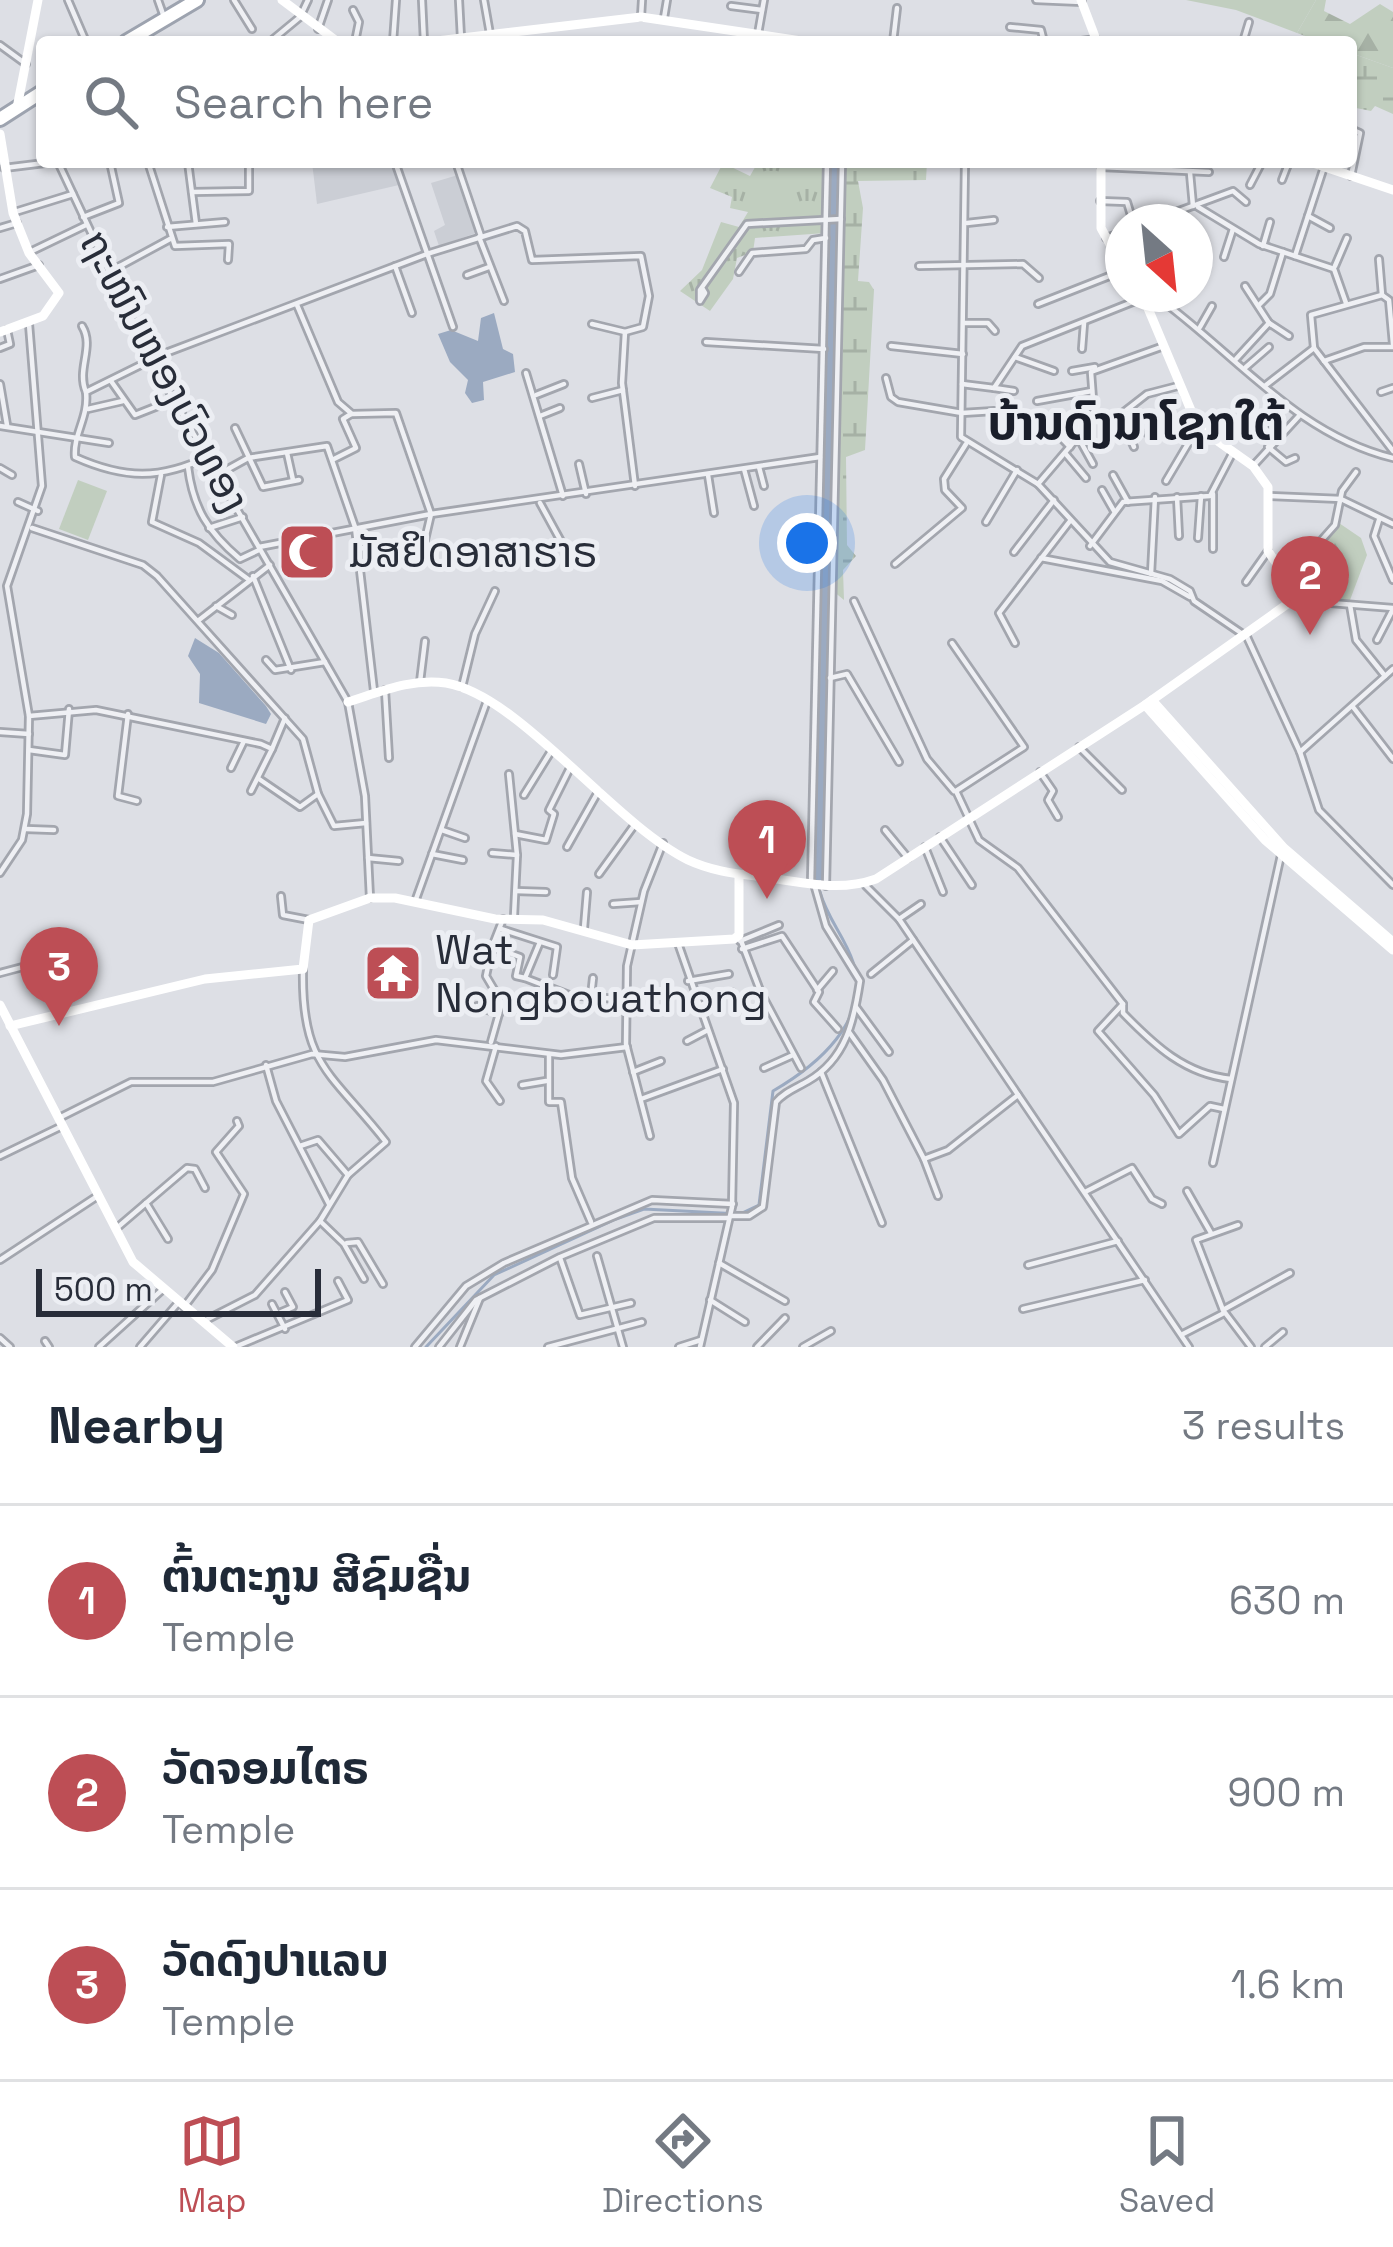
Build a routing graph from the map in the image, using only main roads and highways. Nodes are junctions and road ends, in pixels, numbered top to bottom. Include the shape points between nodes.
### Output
1 (197, 0) edge
2 (138, 36) edge
3 (36, 96) edge
4 (6, 113) edge

1 - 2 main road
3 - 4 main road

